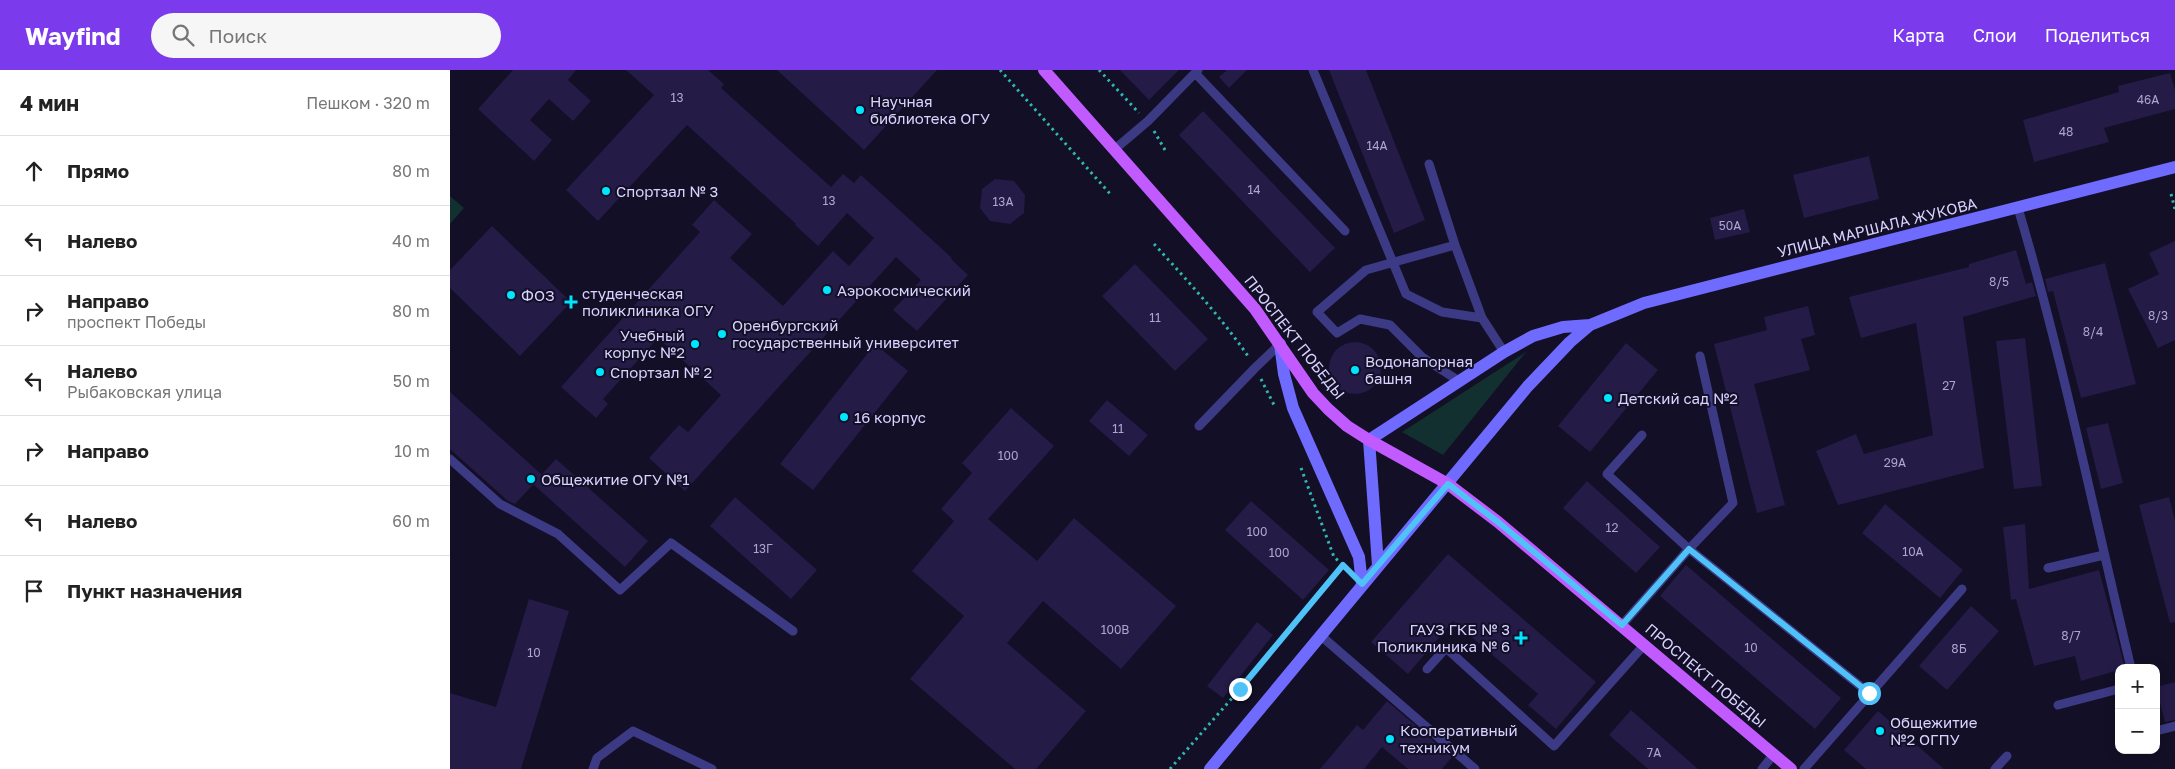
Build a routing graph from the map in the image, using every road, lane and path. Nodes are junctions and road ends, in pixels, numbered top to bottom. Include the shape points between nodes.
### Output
1 (1000, 70) edge
2 (1044, 70) edge
3 (1099, 70) edge
4 (1313, 70) edge
5 (1197, 72) edge
6 (1148, 121) junction
7 (1115, 149) junction
8 (1165, 150) dead end
9 (1430, 164) dead end
10 (2175, 166) edge
11 (2171, 194) dead end
12 (1112, 196) dead end
13 (2018, 208) junction
14 (2175, 209) edge
15 (1345, 232) dead end
16 (1154, 244) dead end
17 (1456, 245) junction
18 (1393, 264) junction
19 (1482, 318) junction
20 (1590, 325) junction
21 (1280, 344) junction
22 (1504, 352) junction
23 (1700, 356) dead end
24 (1255, 368) junction
25 (1459, 381) junction
26 (1278, 412) dead end
27 (1200, 426) dead end
28 (1642, 435) dead end
29 (1369, 440) junction
30 (450, 460) edge
31 (1298, 462) dead end
32 (1448, 484) junction
33 (1689, 549) junction
34 (2104, 555) junction
35 (1343, 565) junction
36 (1378, 565) junction
37 (2048, 568) dead end
38 (1362, 584) junction
39 (1962, 589) dead end
40 (1622, 625) junction
41 (793, 630) dead end
42 (1320, 635) junction
43 (1645, 644) junction
44 (2130, 664) edge
45 (1427, 669) dead end
46 (2115, 690) edge
47 (1869, 693) junction
48 (2058, 705) dead end
49 (2175, 726) edge
50 (2160, 730) edge
51 (1774, 754) junction
52 (2007, 756) dead end
53 (593, 769) edge
54 (712, 769) edge
55 (1170, 769) edge
56 (1210, 769) edge
57 (1475, 769) edge
58 (1762, 769) edge
59 (1791, 769) edge
60 (1804, 769) edge
61 (1995, 769) edge

1 - 12 path
2 - 7 main road, ПРОСПЕКТ ПОБЕДЫ
3 - 6 path
4 - 18 lane
5 - 6 lane
5 - 15 lane
6 - 7 lane
6 - 8 path
7 - 21 main road, ПРОСПЕКТ ПОБЕДЫ via 1255,309
9 - 17 lane
10 - 13 main road, УЛИЦА МАРШАЛА ЖУКОВА
11 - 14 path
13 - 20 main road, УЛИЦА МАРШАЛА ЖУКОВА via 1644,303
13 - 34 lane via 2073,417
16 - 24 path via 1229,329
17 - 18 lane
17 - 19 lane
18 - 19 lane via 1406,294 1442,312
18 - 25 lane via 1366,270 1317,312 1337,333 1360,319 1390,325 1422,357
19 - 22 lane
20 - 22 main road, УЛИЦА МАРШАЛА ЖУКОВА via 1563,327 1533,336
20 - 32 main road, УЛИЦА МАРШАЛА ЖУКОВА via 1533,381
21 - 24 lane
21 - 29 main road, ПРОСПЕКТ ПОБЕДЫ via 1313,393 1347,426
21 - 38 main road via 1293,408 1359,557
22 - 25 main road, УЛИЦА МАРШАЛА ЖУКОВА
23 - 33 lane via 1733,503
24 - 26 path
24 - 27 lane
25 - 29 main road, УЛИЦА МАРШАЛА ЖУКОВА
28 - 33 lane via 1607,474
29 - 32 main road, ПРОСПЕКТ ПОБЕДЫ
29 - 36 main road
30 - 41 lane via 500,504 558,534 620,590 671,543
31 - 35 path via 1334,557
32 - 36 main road, УЛИЦА МАРШАЛА ЖУКОВА
32 - 40 main road, ПРОСПЕКТ ПОБЕДЫ
33 - 40 lane
33 - 47 lane
34 - 37 lane
34 - 44 lane
35 - 38 path
35 - 55 path
36 - 38 main road, УЛИЦА МАРШАЛА ЖУКОВА
38 - 42 main road, УЛИЦА МАРШАЛА ЖУКОВА
39 - 47 lane
40 - 43 main road, ПРОСПЕКТ ПОБЕДЫ
42 - 56 main road, УЛИЦА МАРШАЛА ЖУКОВА
42 - 57 lane
43 - 45 lane via 1554,746 1446,648
43 - 51 main road, ПРОСПЕКТ ПОБЕДЫ
46 - 48 lane
47 - 60 lane
49 - 50 lane
51 - 58 lane
51 - 59 main road, ПРОСПЕКТ ПОБЕДЫ
52 - 61 lane
53 - 54 lane via 597,758 633,731

